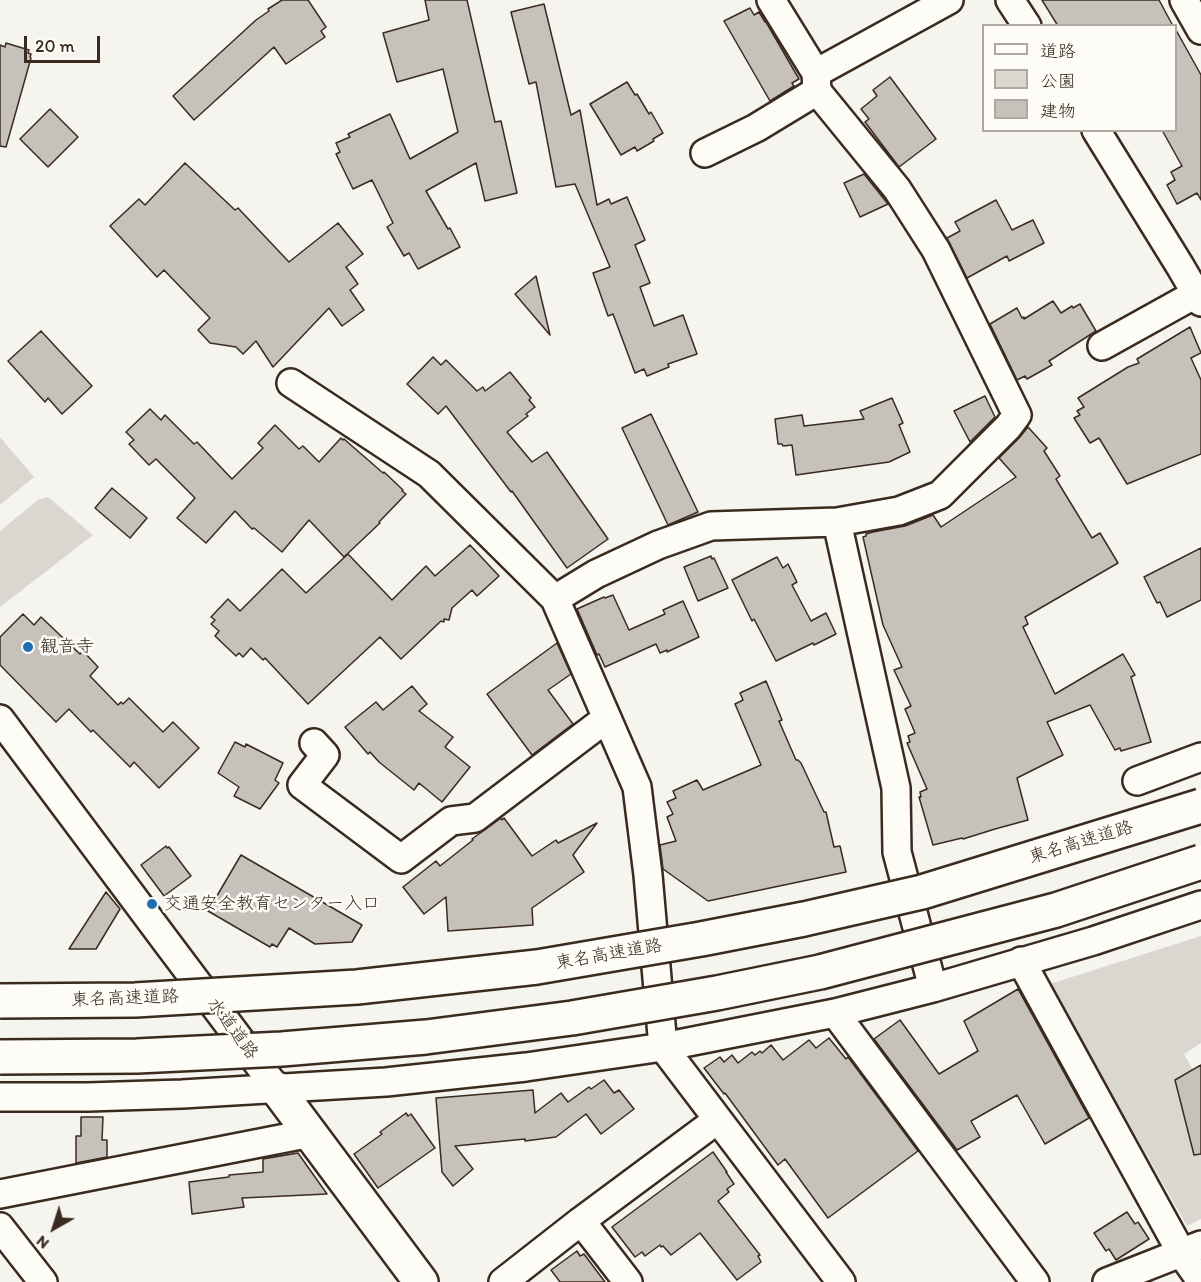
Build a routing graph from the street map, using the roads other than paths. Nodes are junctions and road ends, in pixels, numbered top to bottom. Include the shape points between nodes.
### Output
1 (771, 0) edge
2 (949, 0) edge
3 (1010, 0) edge
4 (1184, 0) edge
5 (1026, 24) edge
6 (1201, 30) edge
7 (817, 82) junction
8 (1097, 132) edge
9 (705, 153) dead end
10 (1200, 296) edge
11 (1102, 346) dead end
12 (291, 383) dead end
13 (837, 522) junction
14 (555, 599) junction
15 (607, 718) junction
16 (0, 719) edge
17 (314, 743) dead end
18 (1201, 757) edge
19 (1137, 781) dead end
20 (1201, 806) edge
21 (1201, 862) edge
22 (1201, 906) edge
23 (1021, 961) junction
24 (933, 988) junction
25 (0, 1001) edge
26 (835, 1013) junction
27 (663, 1047) junction
28 (0, 1057) edge
29 (278, 1089) junction
30 (0, 1097) edge
31 (717, 1119) junction
32 (311, 1133) junction
33 (0, 1194) edge
34 (581, 1221) junction
35 (0, 1227) edge
36 (1191, 1249) edge
37 (1201, 1281) edge
38 (43, 1282) edge
39 (421, 1282) edge
40 (503, 1282) edge
41 (628, 1282) edge
42 (841, 1282) edge
43 (1035, 1282) edge
44 (1107, 1282) edge

1 - 7 street
2 - 7 street
3 - 5 street
4 - 6 street
7 - 9 street via 756,128
7 - 13 street via 897,189 936,250 1017,415 940,495 899,512
8 - 10 street
10 - 11 street
12 - 14 street via 429,474
13 - 14 street via 711,526 596,574
13 - 24 street via 896,788 897,852
14 - 15 street
15 - 17 street via 475,818 451,821 401,859 302,785 325,755
15 - 27 street via 638,787
16 - 29 street, 水道道路
18 - 19 street
20 - 25 main road, 東名高速道路, bridge via 922,892 804,919 537,967 334,988 135,1000
21 - 28 main road, bridge via 1056,910 820,972 572,1018 426,1037 282,1049
22 - 23 street
23 - 24 street
23 - 36 street
24 - 26 street
26 - 27 street
26 - 43 street
27 - 29 street via 526,1067
27 - 31 street
29 - 30 street
29 - 32 main road, 水道道路
31 - 34 street
31 - 42 street
32 - 33 street
32 - 39 main road, 水道道路
34 - 40 street
34 - 41 street
35 - 38 street
36 - 37 street
36 - 44 street

